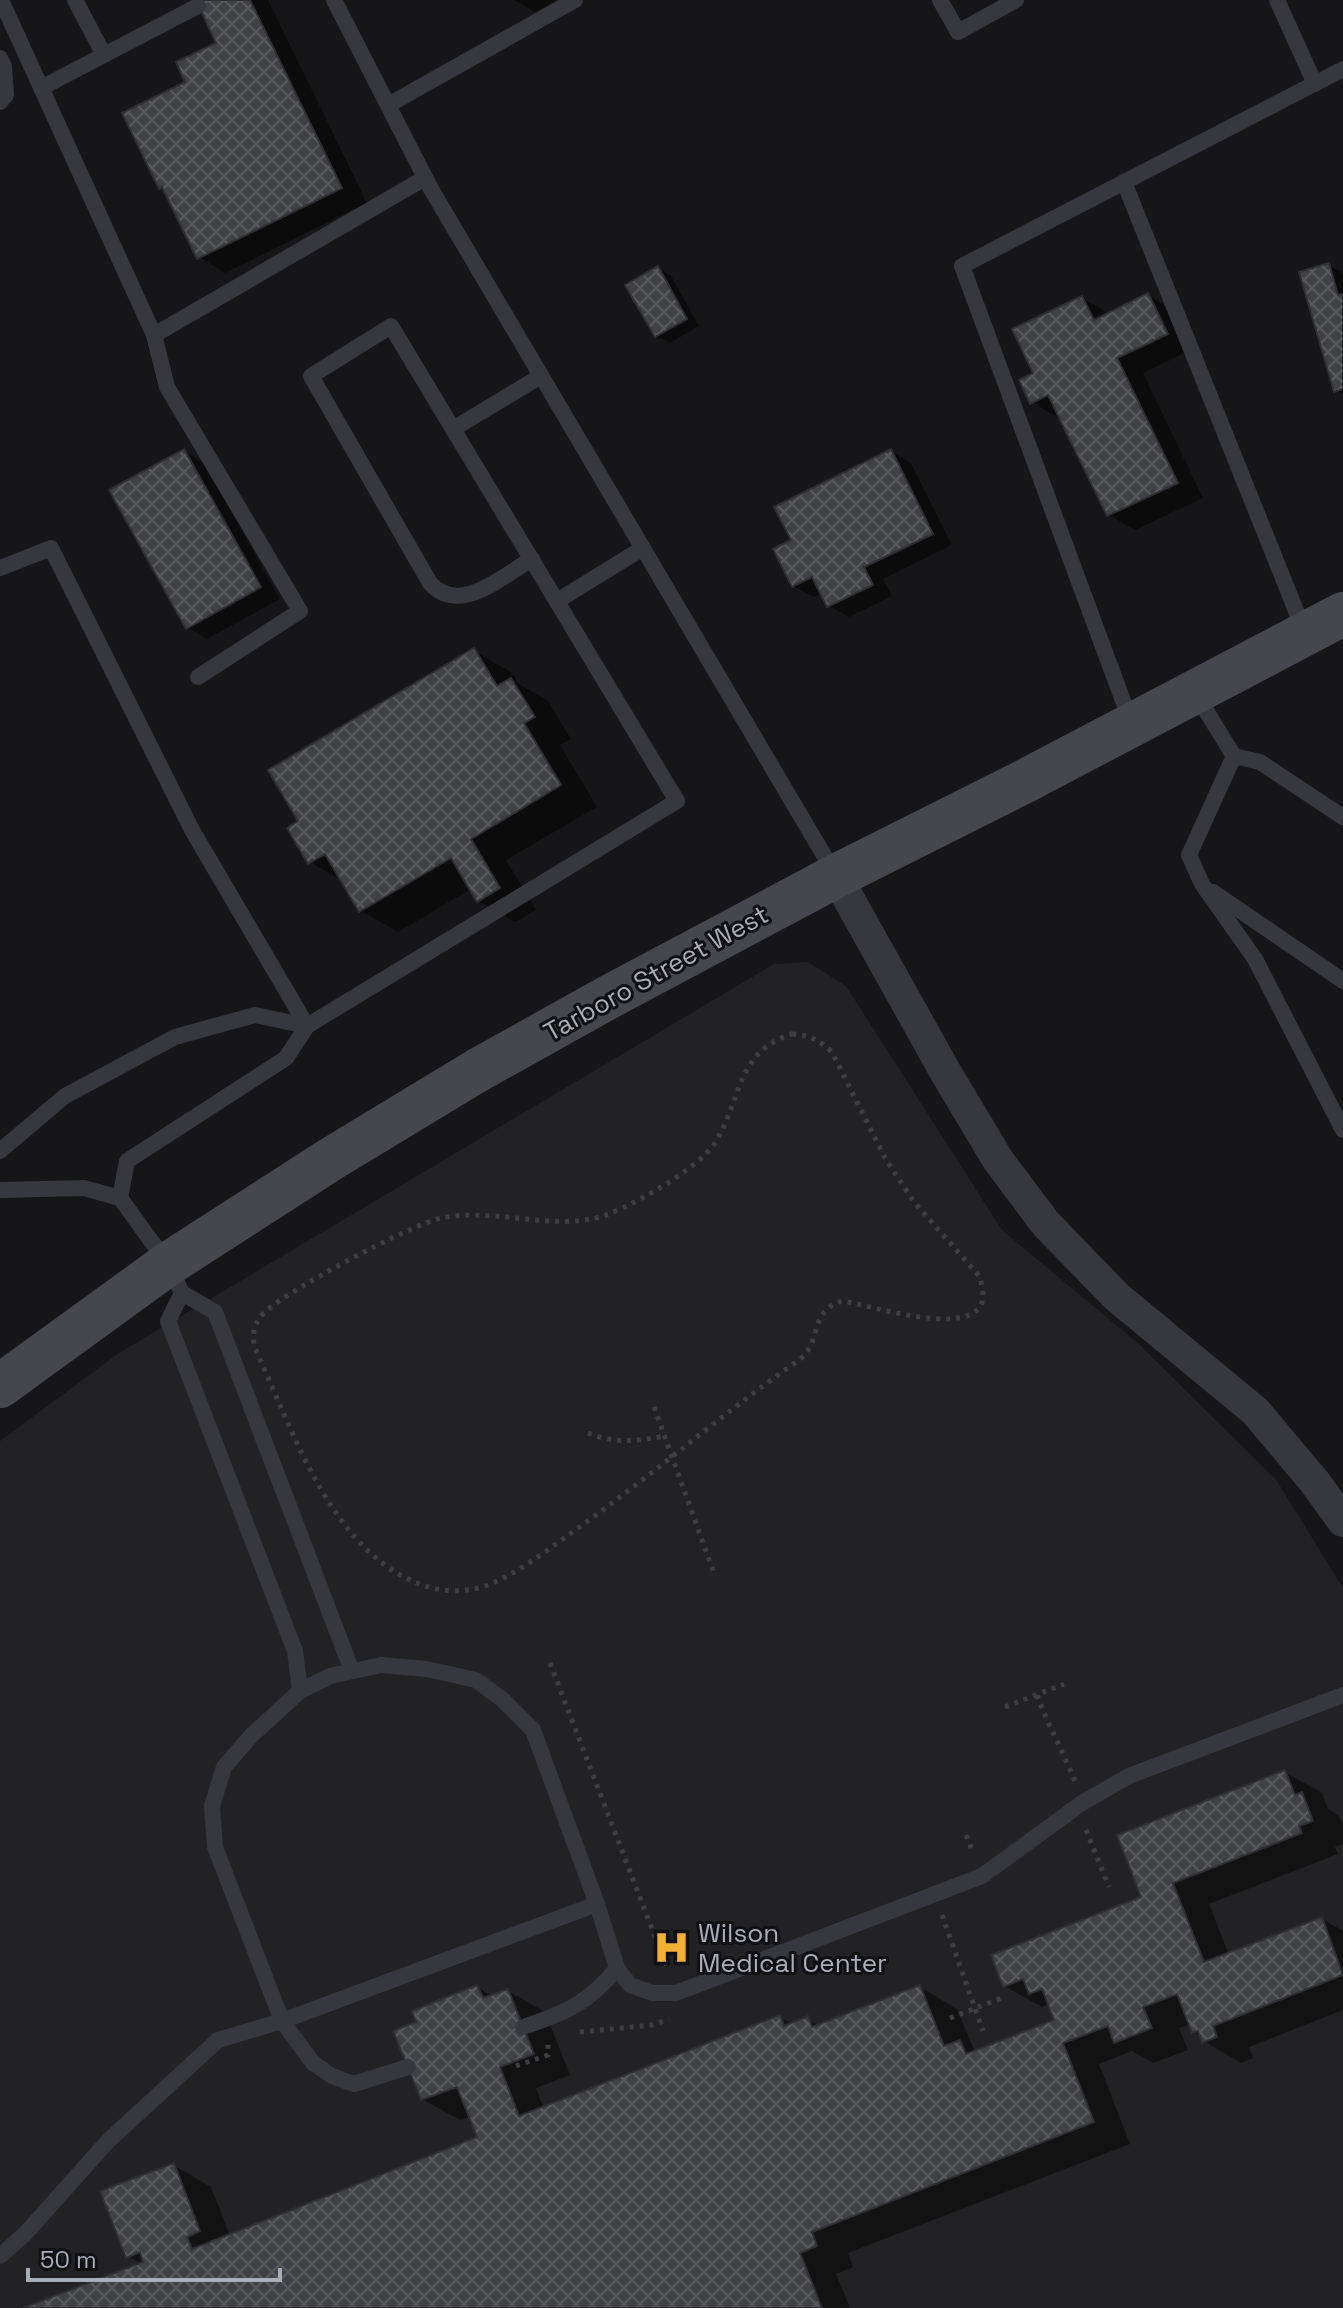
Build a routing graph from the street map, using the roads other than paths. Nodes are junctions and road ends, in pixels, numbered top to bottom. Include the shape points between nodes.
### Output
1 (1, 0) edge
2 (75, 0) edge
3 (334, 0) edge
4 (575, 0) edge
5 (940, 0) edge
6 (1016, 0) edge
7 (1277, 0) edge
8 (198, 6) dead end
9 (104, 55) junction
10 (0, 58) edge
11 (1343, 69) edge
12 (1315, 84) junction
13 (41, 88) junction
14 (0, 102) edge
15 (390, 104) junction
16 (425, 178) junction
17 (1124, 182) junction
18 (154, 335) junction
19 (541, 376) junction
20 (453, 429) junction
21 (643, 548) junction
22 (532, 559) junction
23 (0, 568) edge
24 (557, 601) junction
25 (1343, 614) edge
26 (1305, 634) junction
27 (198, 677) dead end
28 (1194, 692) junction
29 (1132, 725) junction
30 (1234, 756) junction
31 (1343, 817) edge
32 (836, 876) junction
33 (1202, 884) junction
34 (1343, 981) edge
35 (307, 1026) junction
36 (1343, 1130) edge
37 (0, 1151) edge
38 (0, 1190) edge
39 (120, 1198) junction
40 (175, 1278) junction
41 (0, 1386) edge
42 (1343, 1521) edge
43 (352, 1671) junction
44 (300, 1691) junction
45 (1343, 1695) edge
46 (597, 1904) junction
47 (617, 1968) junction
48 (282, 2021) junction
49 (523, 2027) dead end
50 (408, 2067) dead end
51 (0, 2256) edge

1 - 13 lane
2 - 9 lane
3 - 15 lane
4 - 15 lane
5 - 6 lane via 958,32
7 - 12 lane
8 - 9 lane
9 - 13 lane
10 - 14 lane via 6,95
11 - 12 lane
12 - 17 lane
13 - 18 lane
15 - 16 lane
16 - 18 lane
16 - 19 lane
17 - 26 lane
17 - 29 lane via 962,266
18 - 27 lane via 167,387 300,611
19 - 20 lane
19 - 21 lane
20 - 22 lane
20 - 22 lane via 391,326 311,376 440,595 474,593
21 - 24 lane
21 - 32 lane
22 - 24 lane
23 - 35 lane via 51,548 192,830
24 - 35 lane via 677,801
25 - 26 main road, Tarboro Street West
26 - 28 main road, Tarboro Street West
28 - 29 main road, Tarboro Street West
28 - 30 lane
29 - 32 main road, Tarboro Street West
30 - 31 lane via 1260,762
30 - 33 lane via 1189,855
32 - 40 main road, Tarboro Street West via 478,1070 331,1159
32 - 42 street via 998,1160 1046,1224 1117,1297 1255,1411
33 - 34 lane
33 - 36 lane via 1255,959
35 - 37 lane via 255,1015 175,1037 65,1096
35 - 39 lane via 286,1058 127,1161
38 - 39 lane via 84,1188
39 - 40 lane
40 - 41 main road, Tarboro Street West
40 - 43 lane via 215,1312
40 - 44 lane via 168,1321 295,1651
43 - 44 lane
43 - 46 lane via 381,1665 427,1669 476,1680 503,1700 533,1730
44 - 48 lane via 224,1767 212,1806 215,1847
45 - 47 lane via 1129,1776 1082,1803 982,1876 676,1993 652,1993 630,1985
46 - 47 lane
46 - 48 lane
47 - 49 lane via 582,2003
48 - 50 lane via 313,2063 332,2076 354,2084
48 - 51 lane via 218,2040 108,2141

